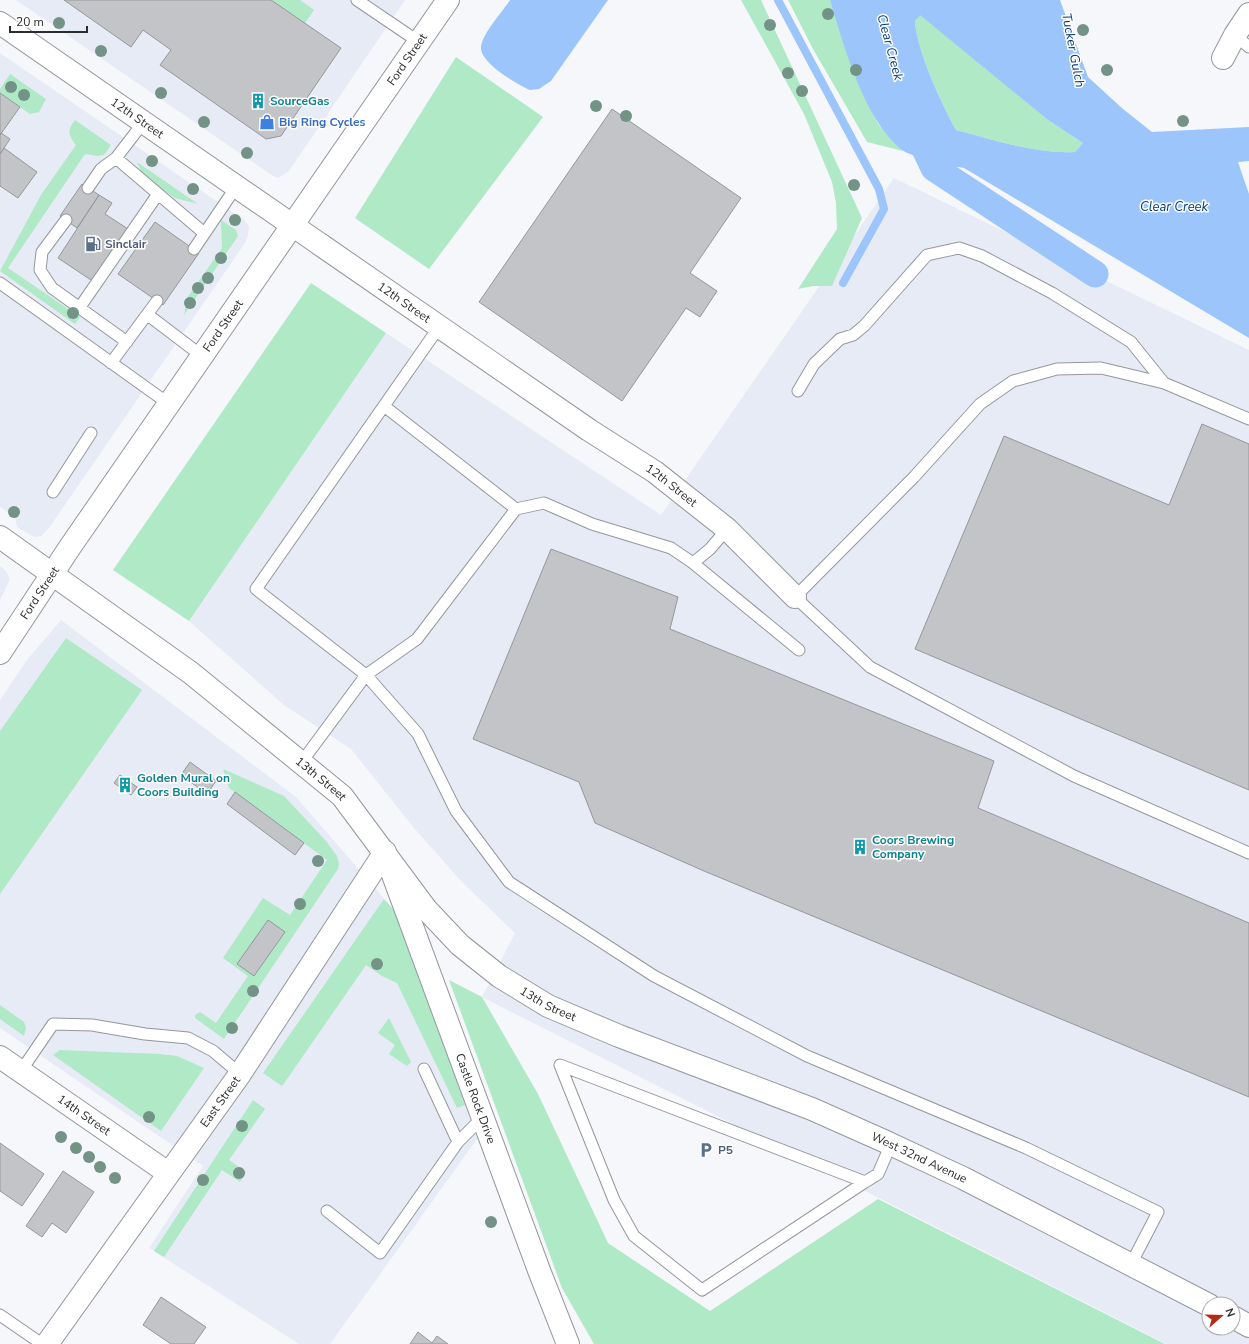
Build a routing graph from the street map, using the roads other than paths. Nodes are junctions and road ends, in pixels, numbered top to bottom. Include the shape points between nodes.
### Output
1 (357, 0) edge
2 (448, 0) edge
3 (1249, 14) edge
4 (0, 24) edge
5 (1242, 41) edge
6 (419, 42) junction
7 (1223, 58) dead end
8 (143, 123) junction
9 (116, 158) junction
10 (236, 187) junction
11 (88, 188) dead end
12 (158, 194) junction
13 (66, 220) dead end
14 (291, 225) junction
15 (204, 233) junction
16 (194, 250) dead end
17 (0, 283) edge
18 (157, 301) dead end
19 (80, 308) junction
20 (148, 315) junction
21 (439, 327) junction
22 (127, 342) junction
23 (202, 356) junction
24 (111, 363) junction
25 (1164, 382) junction
26 (798, 390) dead end
27 (169, 404) junction
28 (384, 406) junction
29 (1249, 419) edge
30 (91, 433) dead end
31 (53, 492) dead end
32 (516, 509) junction
33 (727, 529) junction
34 (0, 537) edge
35 (693, 563) junction
36 (53, 573) junction
37 (795, 597) junction
38 (799, 650) dead end
39 (0, 653) edge
40 (366, 675) junction
41 (301, 763) junction
42 (385, 852) junction
43 (1249, 853) edge
44 (619, 1036) joint
45 (0, 1057) edge
46 (424, 1069) dead end
47 (21, 1071) junction
48 (240, 1074) junction
49 (482, 1117) junction
50 (458, 1142) junction
51 (891, 1144) junction
52 (168, 1173) junction
53 (865, 1182) junction
54 (327, 1211) dead end
55 (1131, 1264) junction
56 (1201, 1301) edge
57 (0, 1315) edge
58 (42, 1344) edge
59 (47, 1344) edge
60 (568, 1344) edge

1 - 6 lane
2 - 6 street, Ford Street
3 - 5 street
4 - 8 street, 12th Street
5 - 7 street
6 - 14 street, Ford Street
8 - 9 lane
8 - 10 street, 12th Street
9 - 11 lane via 101,169
9 - 12 lane
10 - 14 street, 12th Street
10 - 15 lane
12 - 15 lane
12 - 19 lane
13 - 19 lane via 42,252 40,270 52,288
14 - 21 street, 12th Street
14 - 23 street, Ford Street
15 - 16 lane
17 - 24 lane
18 - 20 lane
19 - 22 lane
20 - 22 lane
20 - 23 lane
21 - 28 lane
21 - 33 street, 12th Street via 655,472
22 - 24 lane
23 - 27 street, Ford Street
24 - 27 lane
25 - 26 lane via 1131,342 1052,293 982,256 959,248 927,255 864,326 853,335 840,339 814,364
25 - 29 lane
25 - 37 lane via 1101,368 1057,369 1013,381 980,404 914,477
27 - 36 street, Ford Street
28 - 32 lane
28 - 40 lane via 256,589
30 - 31 lane
32 - 35 lane via 544,503 592,524 671,548
32 - 40 lane via 417,640
33 - 35 lane via 710,549
33 - 37 street, 12th Street
34 - 36 street, 13th Street
35 - 38 lane
36 - 39 street, Ford Street
36 - 41 street, 13th Street via 191,673
37 - 43 lane via 870,667 1074,776
40 - 41 lane
40 - 55 lane via 418,734 456,811 509,882 654,976 807,1056 1026,1148 1158,1212
41 - 42 street, 13th Street via 342,796
42 - 44 street, 13th Street via 426,909 460,945 499,976 548,1006
42 - 48 street, East Street
42 - 49 street, Castle Rock Drive
44 - 51 street, West 32nd Avenue via 812,1109
45 - 47 street, 14th Street
46 - 50 lane
47 - 48 lane via 53,1024 92,1025 188,1038 213,1051
47 - 52 street, 14th Street
48 - 52 street, East Street
49 - 50 lane
49 - 60 street, Castle Rock Drive
50 - 54 lane via 380,1253
51 - 53 lane via 878,1174
51 - 55 street, West 32nd Avenue
52 - 59 street, East Street
53 - 53 lane via 702,1290 634,1236 614,1200 560,1065
55 - 56 street, West 32nd Avenue
57 - 58 lane

